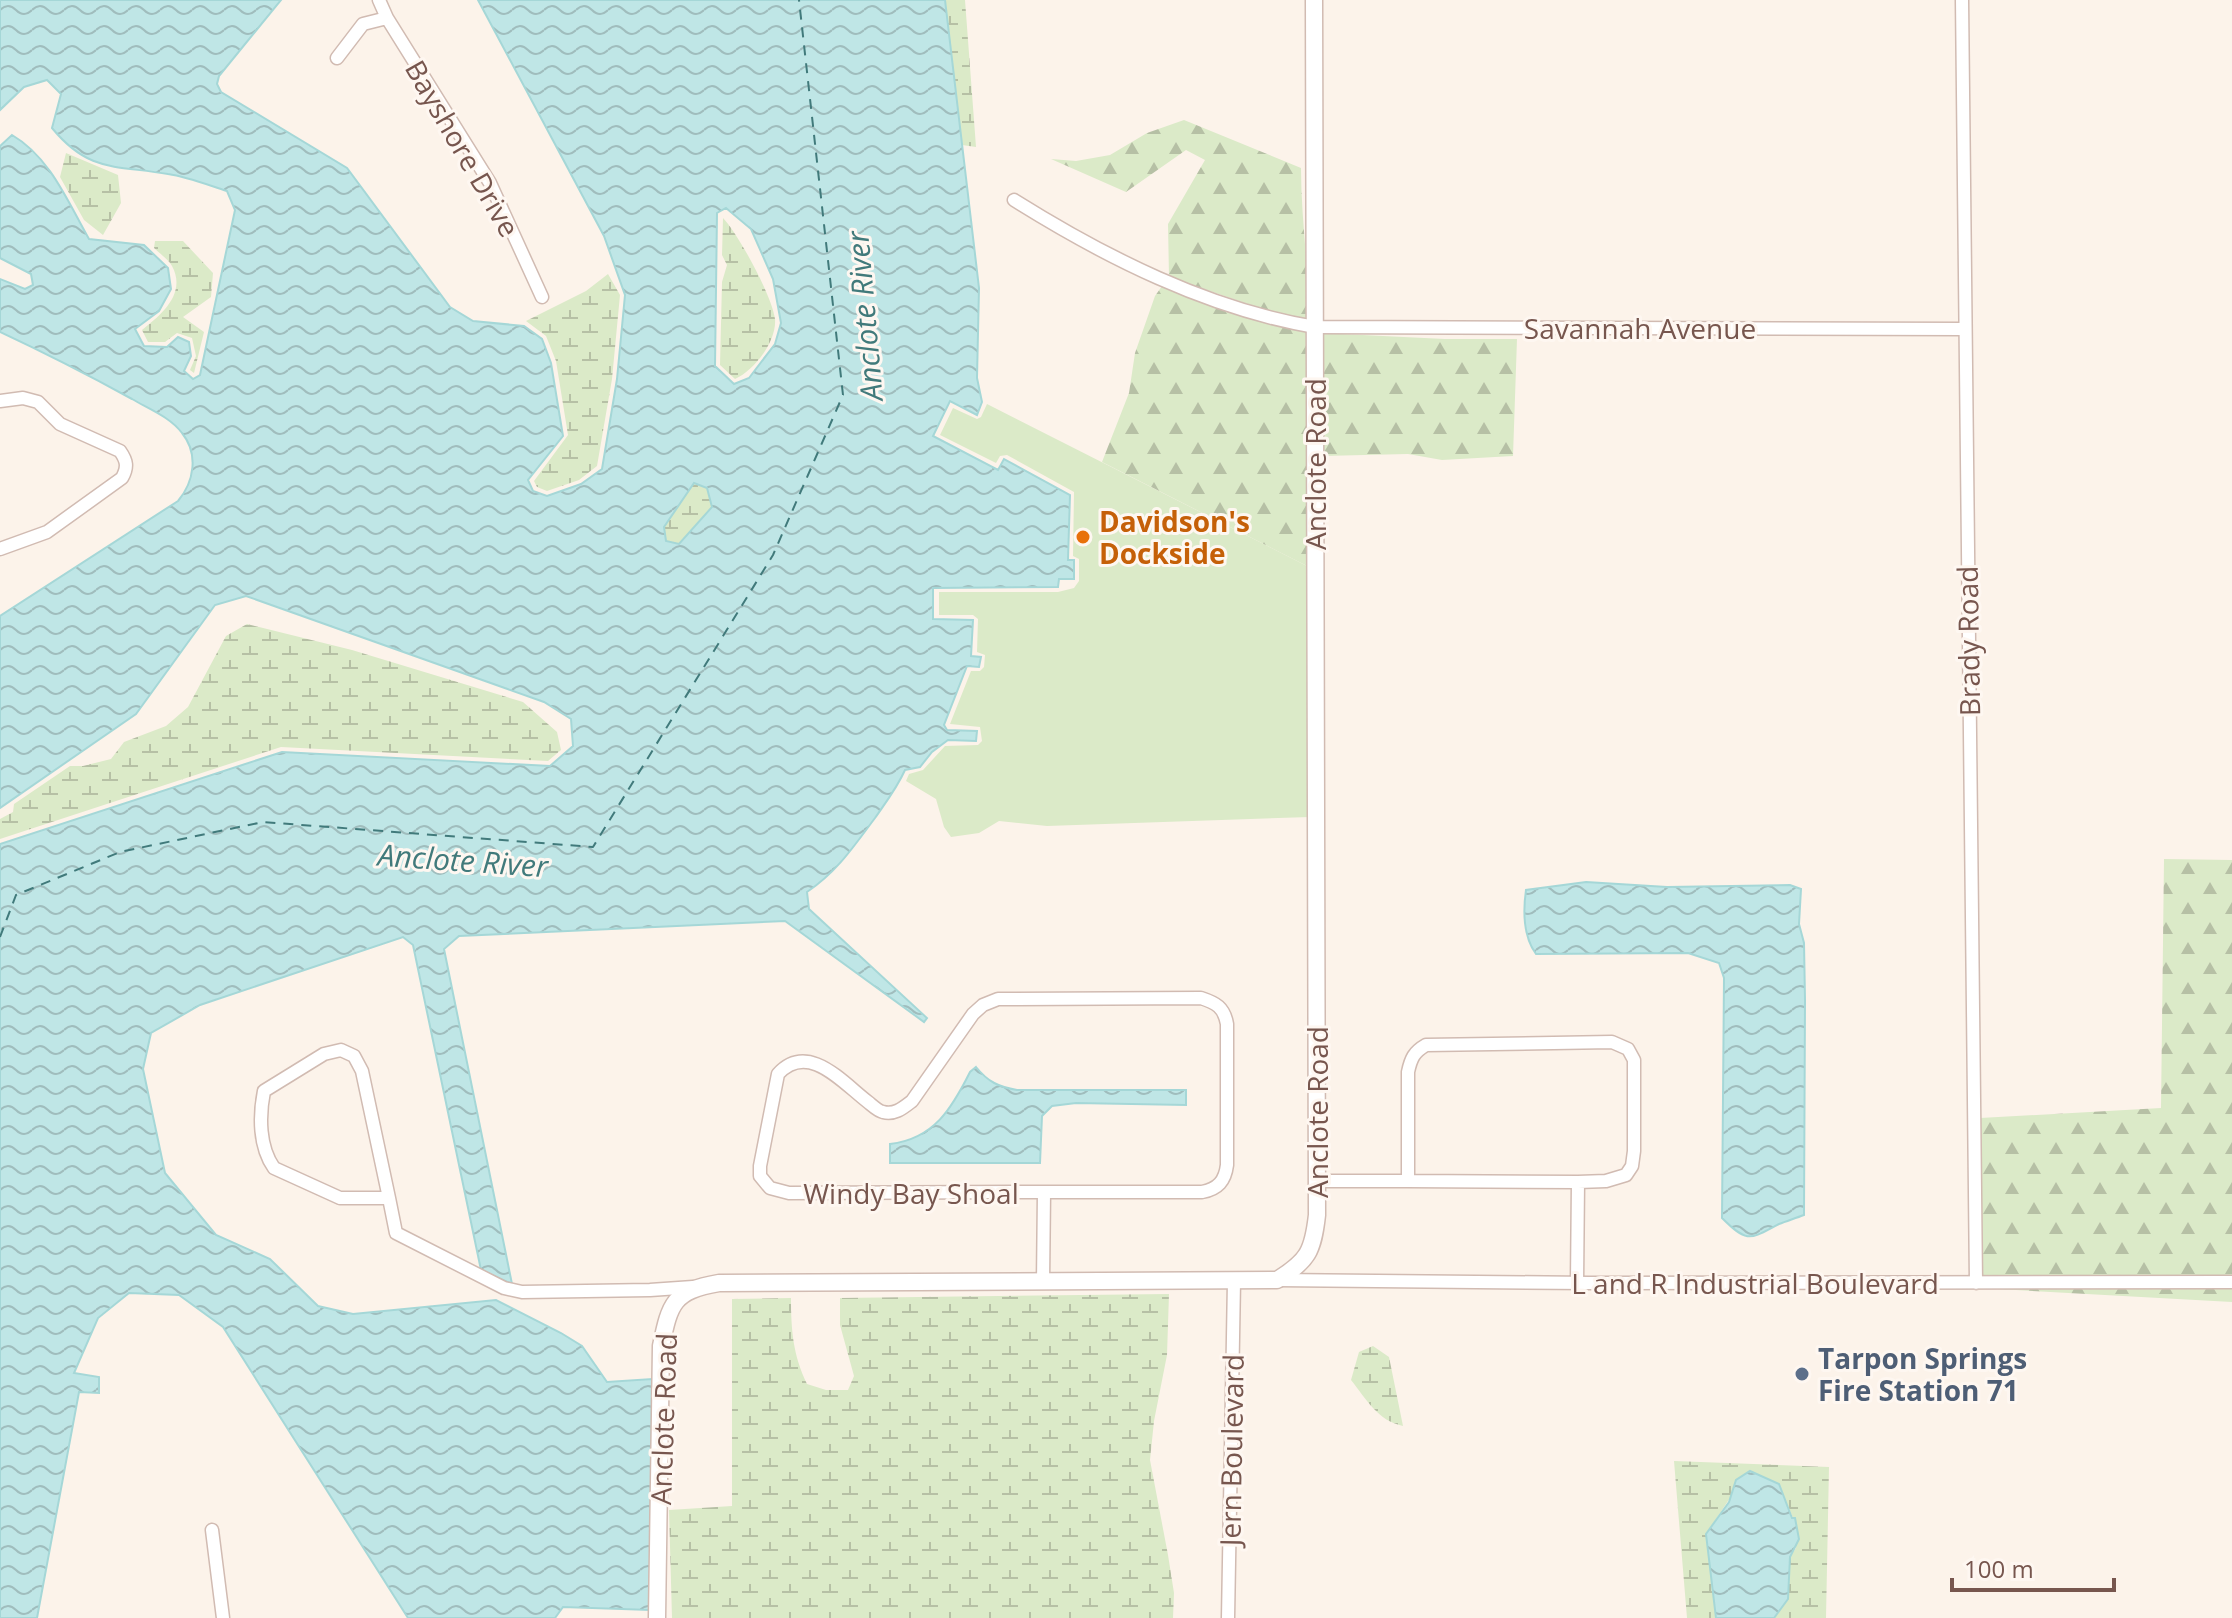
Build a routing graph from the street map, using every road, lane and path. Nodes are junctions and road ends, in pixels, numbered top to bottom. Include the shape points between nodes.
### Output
1 (379, 0) edge
2 (1314, 0) edge
3 (1962, 0) edge
4 (387, 18) junction
5 (337, 58) dead end
6 (1014, 200) dead end
7 (542, 297) dead end
8 (1315, 327) junction
9 (1965, 329) junction
10 (0, 401) edge
11 (0, 549) edge
12 (1317, 1181) junction
13 (1408, 1181) junction
14 (1578, 1182) junction
15 (1044, 1192) junction
16 (389, 1198) junction
17 (1277, 1280) junction
18 (1234, 1281) junction
19 (1043, 1282) junction
20 (2232, 1282) edge
21 (1577, 1283) junction
22 (1976, 1283) junction
23 (696, 1287) junction
24 (212, 1530) dead end
25 (223, 1618) edge
26 (657, 1618) edge
27 (1228, 1618) edge

1 - 4 street, Bayshore Drive
2 - 8 street, Anclote Road
3 - 9 street, Brady Road
4 - 5 street via 363,24
4 - 7 street, Bayshore Drive via 490,183
6 - 8 street, Savannah Avenue via 1169,283 1278,321
8 - 9 street, Savannah Avenue
8 - 12 street, Anclote Road
9 - 22 street, Brady Road
10 - 11 street via 38,402 60,424 120,451 127,469 47,532
12 - 13 street
12 - 17 street, Anclote Road via 1314,1244 1305,1259
13 - 14 street
13 - 14 street via 1408,1072 1416,1051 1439,1044 1612,1042 1628,1049 1634,1060 1632,1166 1618,1179
14 - 21 street
15 - 15 street, Windy Bay Shoal via 1202,1192 1222,1182 1227,1165 1225,1011 1201,998 998,999 967,1020 912,1101 887,1113 814,1062 788,1063 778,1074 760,1166 760,1176 770,1188 789,1193
15 - 19 street, Windy Bay Shoal
16 - 16 street via 362,1071 354,1056 341,1050 324,1054 264,1091 259,1114 267,1159 274,1168 340,1198
16 - 23 street via 396,1233 504,1288 522,1292
17 - 18 street
17 - 21 street, L and R Industrial Boulevard
18 - 19 street
18 - 27 street, Jern Boulevard
19 - 23 street
20 - 22 street, L and R Industrial Boulevard
21 - 22 street, L and R Industrial Boulevard
23 - 26 street, Anclote Road via 668,1310 661,1346
24 - 25 street

